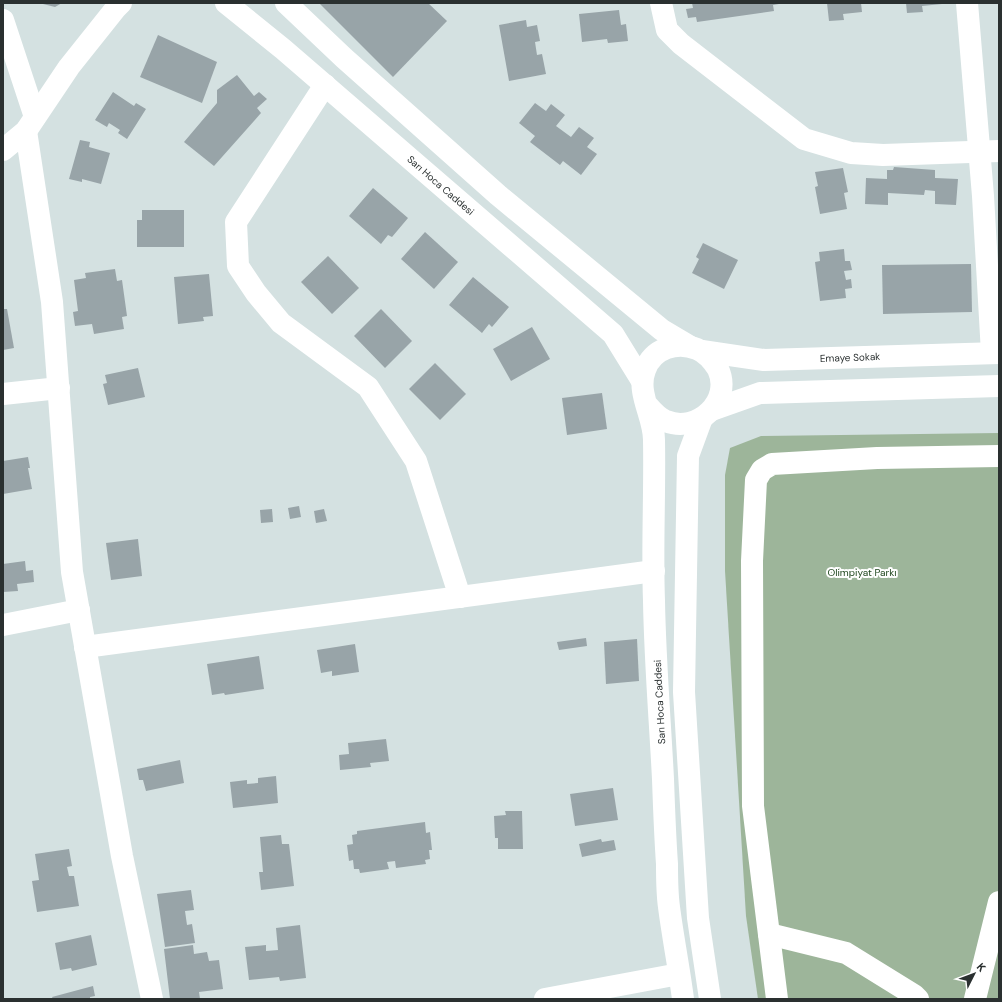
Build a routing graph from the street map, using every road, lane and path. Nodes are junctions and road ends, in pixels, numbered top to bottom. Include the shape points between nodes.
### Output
1 (121, 3) edge
2 (226, 3) edge
3 (286, 3) edge
4 (661, 3) edge
5 (966, 3) edge
6 (3, 20) edge
7 (325, 85) junction
8 (31, 124) junction
9 (3, 150) edge
10 (989, 151) edge
11 (696, 348) junction
12 (996, 353) edge
13 (642, 381) junction
14 (999, 386) edge
15 (59, 388) junction
16 (3, 394) edge
17 (648, 405) junction
18 (707, 414) junction
19 (999, 456) edge
20 (654, 571) junction
21 (460, 597) junction
22 (79, 610) junction
23 (3, 625) edge
24 (85, 647) junction
25 (999, 902) edge
26 (769, 934) junction
27 (679, 974) junction
28 (152, 999) edge
29 (545, 999) edge
30 (683, 999) edge
31 (710, 999) edge
32 (778, 999) edge
33 (918, 999) edge
34 (975, 999) edge

1 - 8 street via 69,67
2 - 7 street, Sarı Hoca Caddesi
3 - 11 street via 498,195 662,330
4 - 10 street via 667,30 681,44 804,139 851,153
5 - 10 street
6 - 8 street
7 - 13 street, Sarı Hoca Caddesi via 613,334
7 - 21 street via 236,222 238,266 280,323 368,387 416,461
8 - 9 street
8 - 15 street via 52,302
10 - 12 street
11 - 12 street, Emaye Sokak via 764,360
11 - 13 street via 676,345 663,349 645,368
11 - 18 street via 712,360 719,372 719,399
13 - 17 street
14 - 18 street via 760,393
15 - 16 street
15 - 22 street via 72,572
17 - 18 street via 655,415 678,424 691,423
17 - 20 street, Sarı Hoca Caddesi via 654,436
18 - 31 street via 688,456 684,692 698,918
19 - 26 street via 877,458 772,464 762,470 756,480 752,561 753,806
20 - 21 street
20 - 27 street, Sarı Hoca Caddesi via 669,905
21 - 24 street
22 - 23 street
22 - 24 street
24 - 28 street via 122,856
25 - 34 street
26 - 32 street
26 - 33 street via 846,953
27 - 29 street
27 - 30 street, Sarı Hoca Caddesi

